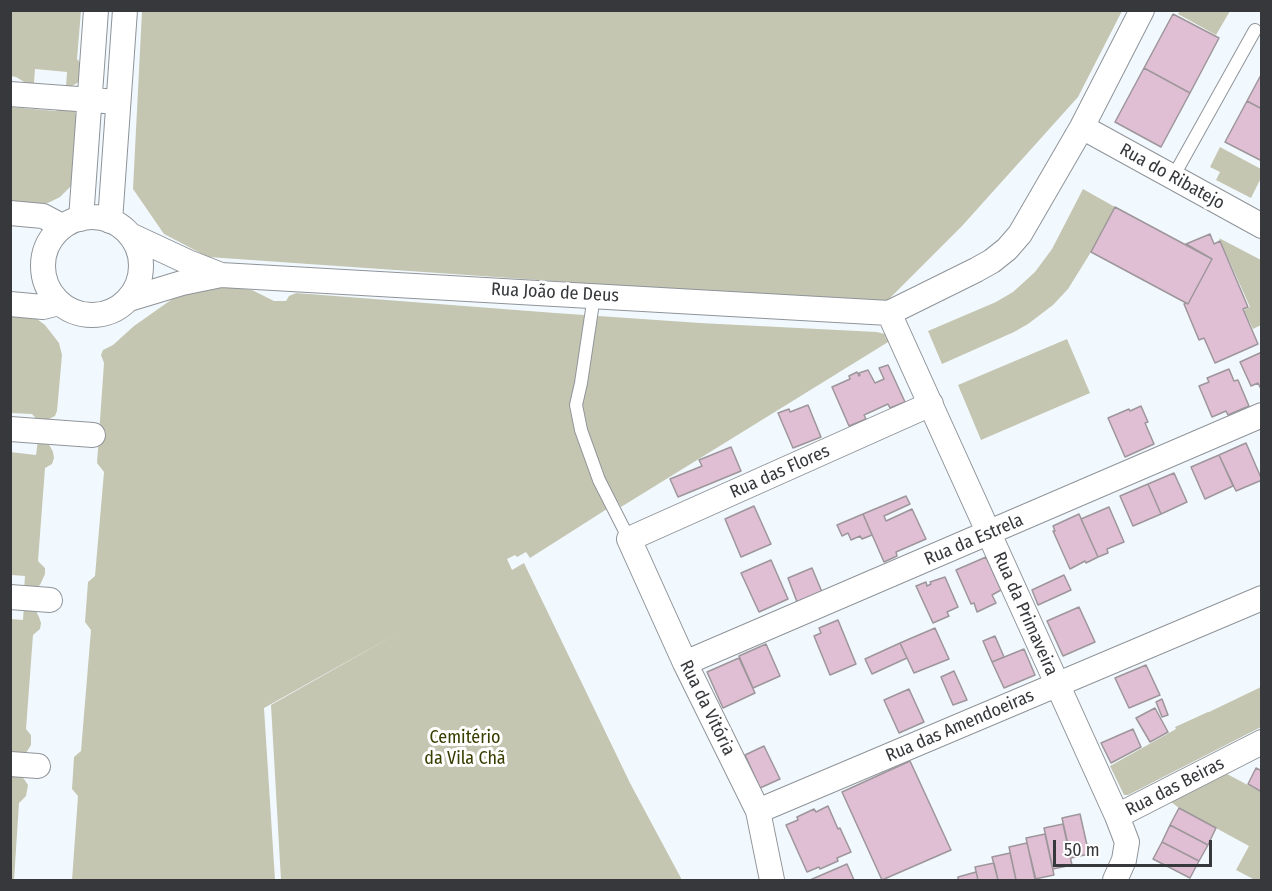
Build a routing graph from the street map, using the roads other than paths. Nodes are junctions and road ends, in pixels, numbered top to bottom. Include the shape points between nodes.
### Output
1 (96, 10) edge
2 (125, 10) edge
3 (1142, 10) edge
4 (1255, 30) dead end
5 (10, 94) edge
6 (89, 100) junction
7 (119, 103) junction
8 (1082, 127) junction
9 (1173, 177) junction
10 (10, 213) edge
11 (110, 221) junction
12 (71, 222) junction
13 (1262, 226) edge
14 (130, 235) junction
15 (221, 275) junction
16 (594, 296) junction
17 (129, 299) junction
18 (59, 303) junction
19 (10, 304) edge
20 (889, 313) junction
21 (931, 404) junction
22 (1262, 415) edge
23 (10, 429) edge
24 (93, 435) dead end
25 (989, 533) junction
26 (629, 539) junction
27 (10, 597) edge
28 (1262, 598) edge
29 (50, 600) dead end
30 (685, 663) junction
31 (1057, 684) junction
32 (1262, 742) edge
33 (10, 764) edge
34 (38, 766) dead end
35 (758, 811) junction
36 (1117, 816) junction
37 (772, 880) edge
38 (1115, 880) edge

1 - 6 street
2 - 7 street
3 - 8 street
4 - 9 lane
5 - 6 street
6 - 7 street
6 - 12 street
7 - 11 street
8 - 9 street, Rua do Ribatejo
8 - 20 street via 1020,234 1007,249 976,270
9 - 13 street, Rua do Ribatejo
10 - 12 street
11 - 12 street via 96,217
11 - 14 street
12 - 18 street via 55,234 43,264 48,288
14 - 15 street, Rua João de Deus
14 - 17 street via 141,266
15 - 16 street, Rua João de Deus
15 - 17 street, Rua João de Deus
16 - 20 street, Rua João de Deus
16 - 26 lane via 576,405 580,430 598,480
17 - 18 street via 102,315 73,312
18 - 19 street via 43,307
20 - 21 street, Rua da Primaveira
21 - 25 street, Rua da Primaveira
21 - 26 street, Rua das Flores
22 - 25 street, Rua da Estrela
23 - 24 street
25 - 30 street, Rua da Estrela
25 - 31 street, Rua da Primaveira
26 - 30 street, Rua da Vitória
27 - 29 street
28 - 31 street, Rua das Amendoeiras
30 - 35 street, Rua da Vitória
31 - 35 street, Rua das Amendoeiras
31 - 36 street, Rua da Primaveira
32 - 36 street, Rua das Beiras
33 - 34 street
35 - 37 street, Rua da Vitória
36 - 38 street, Rua das Beiras via 1127,842

